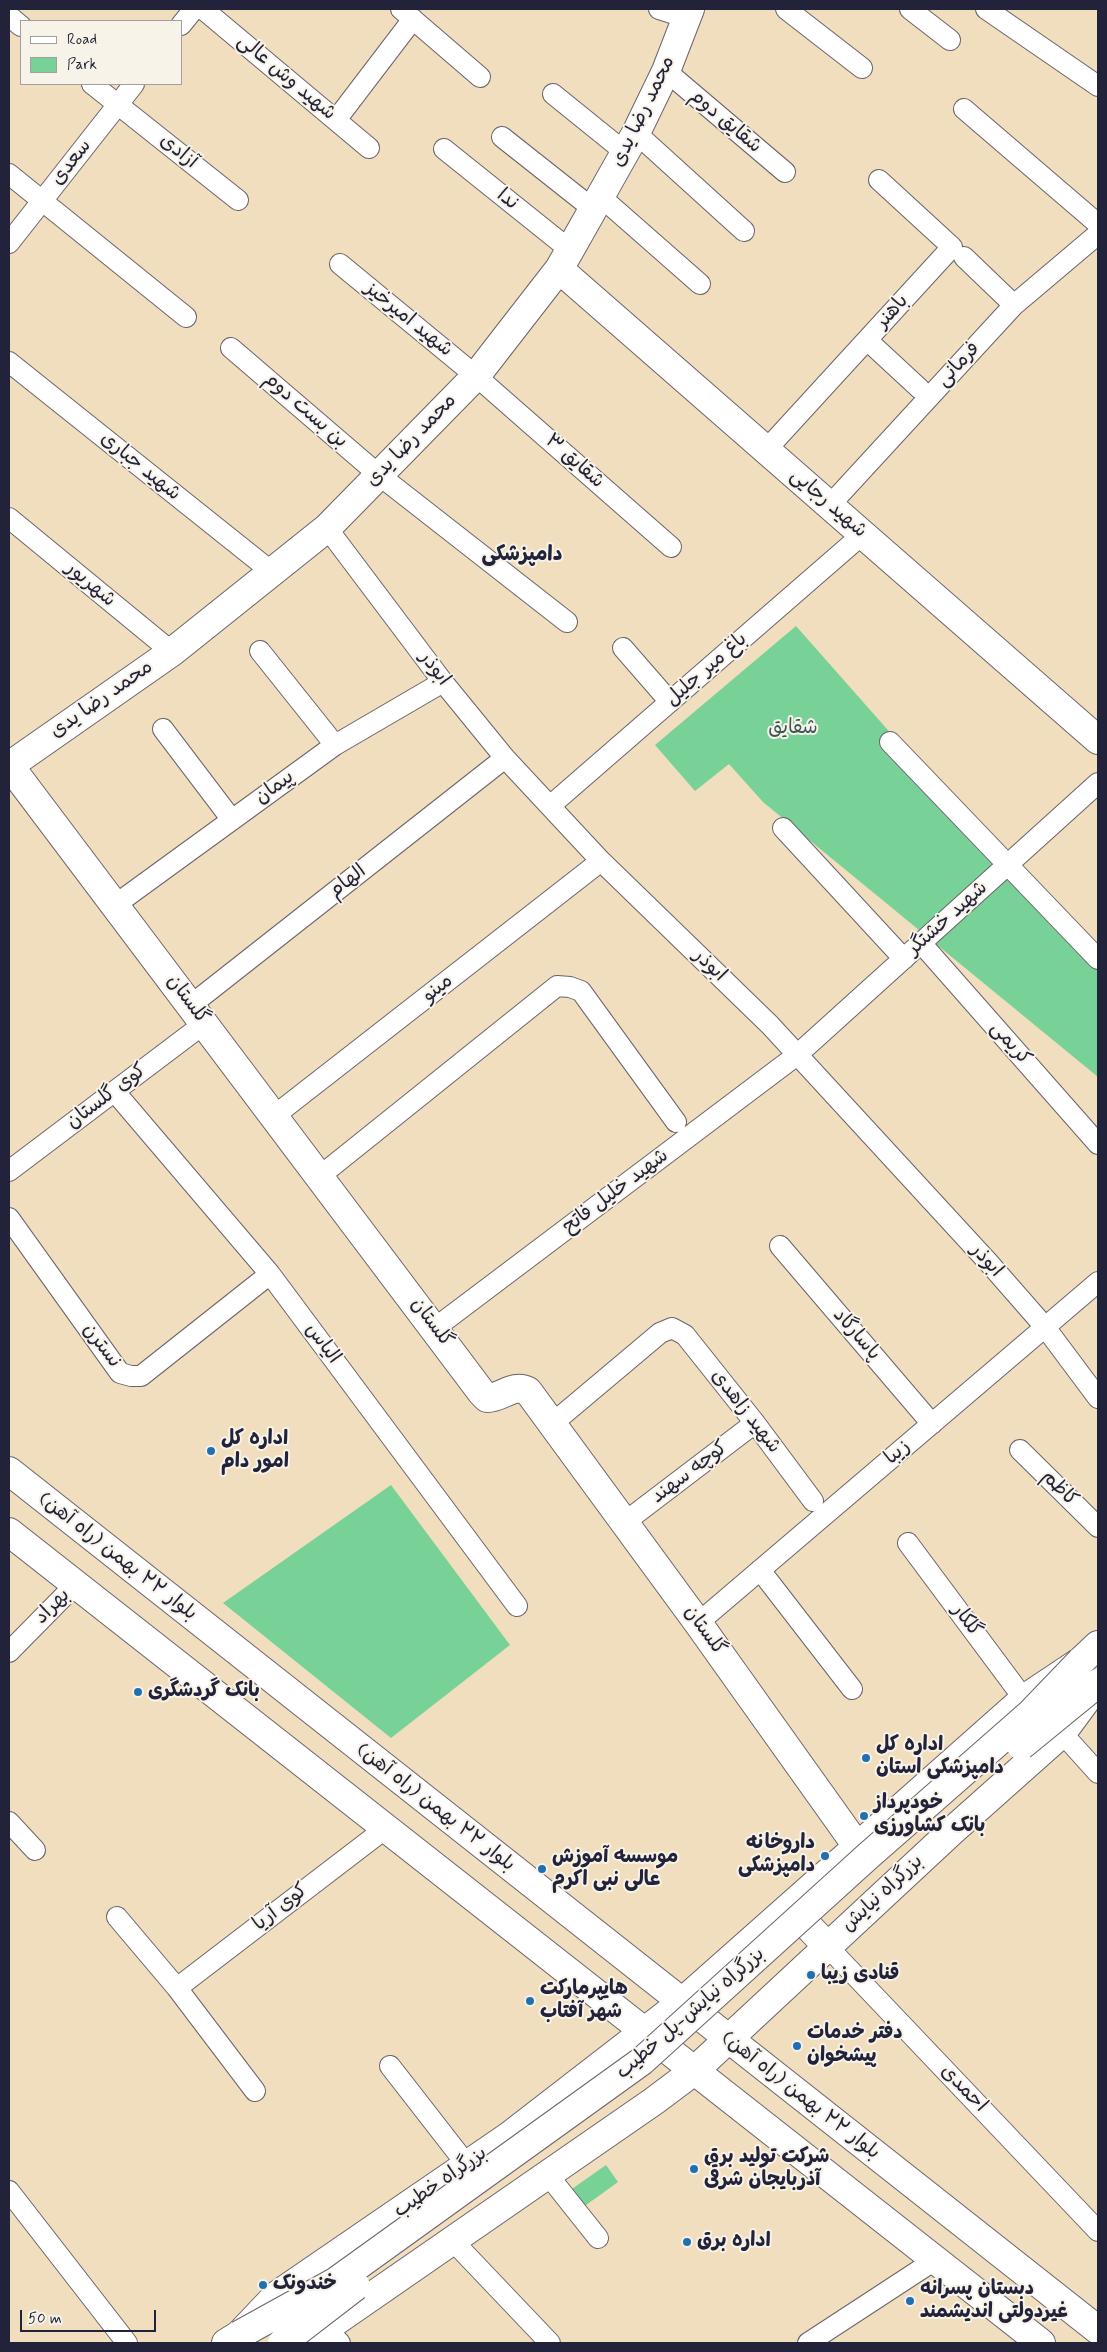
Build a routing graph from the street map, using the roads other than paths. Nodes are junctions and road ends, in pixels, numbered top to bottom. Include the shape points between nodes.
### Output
1 (659, 9) edge
2 (786, 9) edge
3 (910, 9) edge
4 (986, 9) edge
5 (689, 13) edge
6 (187, 14) edge
7 (407, 14) edge
8 (9, 16) edge
9 (20, 25) edge
10 (950, 40) dead end
11 (862, 68) dead end
12 (666, 71) junction
13 (480, 77) dead end
14 (93, 85) edge
15 (133, 85) edge
16 (1098, 86) edge
17 (553, 94) dead end
18 (118, 104) junction
19 (964, 109) dead end
20 (336, 120) junction
21 (502, 137) dead end
22 (631, 143) junction
23 (369, 148) dead end
24 (444, 149) dead end
25 (785, 172) dead end
26 (9, 174) edge
27 (879, 180) dead end
28 (238, 200) dead end
29 (41, 202) junction
30 (597, 203) junction
31 (1098, 224) edge
32 (744, 231) dead end
33 (1098, 234) edge
34 (9, 243) edge
35 (964, 257) dead end
36 (564, 259) junction
37 (340, 264) dead end
38 (700, 284) dead end
39 (1014, 305) junction
40 (186, 317) dead end
41 (867, 340) junction
42 (231, 348) dead end
43 (9, 362) edge
44 (476, 376) junction
45 (920, 389) dead end
46 (766, 450) junction
47 (379, 475) junction
48 (830, 505) junction
49 (9, 518) edge
50 (327, 528) junction
51 (863, 534) junction
52 (672, 547) dead end
53 (272, 572) junction
54 (567, 622) dead end
55 (623, 648) dead end
56 (260, 651) dead end
57 (172, 652) junction
58 (443, 682) junction
59 (670, 702) junction
60 (163, 729) dead end
61 (1098, 740) edge
62 (890, 742) dead end
63 (334, 745) junction
64 (505, 758) junction
65 (9, 765) edge
66 (1098, 783) edge
67 (550, 806) junction
68 (232, 820) junction
69 (783, 828) dead end
70 (602, 861) junction
71 (1008, 865) junction
72 (115, 905) junction
73 (921, 943) junction
74 (904, 959) junction
75 (1098, 959) edge
76 (198, 1014) junction
77 (797, 1055) junction
78 (115, 1092) junction
79 (274, 1116) junction
80 (676, 1122) dead end
81 (1098, 1144) edge
82 (9, 1171) edge
83 (320, 1176) junction
84 (9, 1218) edge
85 (780, 1246) dead end
86 (270, 1274) junction
87 (1098, 1282) edge
88 (1045, 1327) junction
89 (435, 1328) junction
90 (1098, 1398) edge
91 (553, 1423) junction
92 (755, 1423) junction
93 (932, 1424) junction
94 (1020, 1450) dead end
95 (9, 1471) edge
96 (813, 1501) dead end
97 (625, 1522) junction
98 (1098, 1527) edge
99 (9, 1532) edge
100 (908, 1543) dead end
101 (760, 1570) junction
102 (76, 1584) junction
103 (517, 1606) dead end
104 (698, 1623) junction
105 (9, 1652) edge
106 (1090, 1653) edge
107 (1098, 1684) edge
108 (852, 1689) dead end
109 (1024, 1699) junction
110 (1062, 1733) junction
111 (1098, 1774) edge
112 (9, 1822) edge
113 (386, 1828) junction
114 (857, 1846) junction
115 (35, 1850) dead end
116 (790, 1907) junction
117 (117, 1917) dead end
118 (827, 1946) junction
119 (177, 1988) junction
120 (681, 2003) junction
121 (645, 2031) junction
122 (729, 2039) junction
123 (390, 2066) dead end
124 (694, 2071) junction
125 (255, 2091) dead end
126 (550, 2104) junction
127 (509, 2136) junction
128 (584, 2150) junction
129 (467, 2165) junction
130 (544, 2178) junction
131 (9, 2191) edge
132 (1096, 2225) edge
133 (598, 2238) dead end
134 (452, 2240) junction
135 (935, 2260) junction
136 (1098, 2330) edge
137 (333, 2335) edge
138 (232, 2339) edge
139 (1033, 2341) edge
140 (127, 2343) edge
141 (282, 2343) edge
142 (295, 2343) edge
143 (550, 2343) edge
144 (808, 2343) edge

1 - 5 street
2 - 11 street
3 - 10 street
4 - 16 street
5 - 12 main road, محمد رضا یدی
6 - 20 street, شهید وش عالی
7 - 13 street
7 - 20 street
8 - 9 street
12 - 22 main road, محمد رضا یدی
12 - 25 street, شقایق دوم
14 - 18 street, آزادی
15 - 18 street, سعدی
17 - 22 street
18 - 28 street, آزادی
18 - 29 street, سعدی
19 - 31 street
20 - 23 street, شهید وش عالی
21 - 30 street
22 - 30 main road, محمد رضا یدی
22 - 32 street
24 - 36 street, ندا
26 - 29 street
27 - 41 street, باهنر via 952,247
29 - 34 street, سعدی
29 - 40 street
30 - 36 main road, محمد رضا یدی
30 - 38 street
33 - 39 street, فرمانی
35 - 39 street
36 - 44 main road, محمد رضا یدی
36 - 46 main road, شهید رجایی
37 - 44 street, شهید امیرخیز
39 - 48 street, فرمانی
41 - 45 street
41 - 46 street, باهنر
42 - 47 street, بن بست دوم
43 - 53 street, شهید جباری
44 - 47 main road, محمد رضا یدی
44 - 52 street, شقایق ۳
46 - 48 main road, شهید رجایی
47 - 50 main road, محمد رضا یدی
47 - 54 street, بن بست دوم
48 - 51 main road, شهید رجایی
49 - 57 street, شهریور
50 - 53 main road, محمد رضا یدی
50 - 58 street, ابوذر
51 - 59 street, باغ میر جلیل
51 - 61 main road, شهید رجایی
53 - 57 main road, محمد رضا یدی
55 - 59 street
56 - 63 street
57 - 65 main road, محمد رضا یدی
58 - 63 street, پیمان
58 - 64 street, ابوذر
59 - 67 street, باغ میر جلیل
60 - 68 street
62 - 71 street
63 - 68 street, پیمان
64 - 67 street, ابوذر
64 - 76 street, الهام
65 - 72 main road, گلستان
66 - 71 street, شهید خشتگر
67 - 70 street, ابوذر
68 - 72 street, پیمان
69 - 74 street
70 - 77 street, ابوذر
70 - 79 street, مینو
71 - 73 street, شهید خشتگر
71 - 75 street
72 - 76 main road, گلستان
73 - 74 street, شهید خشتگر
73 - 81 street, کریمی
74 - 77 street, شهید خشتگر
76 - 78 street, کوی گلستان
76 - 79 main road, گلستان
77 - 88 street, ابوذر
77 - 89 street, شهید خلیل فاتح
78 - 82 street, کوی گلستان
78 - 86 street, الیاس
79 - 83 main road, گلستان
80 - 83 street via 581,992 557,986
83 - 89 main road, گلستان
84 - 86 street, نسترن via 120,1373 131,1376 141,1376
85 - 93 street, پاسارگاد
86 - 103 street, الیاس
87 - 88 street, زیبا
88 - 90 street, ابوذر
88 - 93 street, زیبا
89 - 91 main road, گلستان via 487,1398 522,1388 528,1391
91 - 92 street, شهید زاهدی via 660,1333 672,1328 684,1335
91 - 97 main road, گلستان
92 - 96 street, شهید زاهدی
92 - 97 street, کوچه سهند
93 - 101 street, زیبا
94 - 98 street, کاظم
95 - 120 main road, بلوار ۲۲ بهمن (راه آهن)
97 - 104 main road, گلستان
99 - 102 main road
100 - 109 street, گلکار
101 - 104 street, زیبا
101 - 108 street
102 - 105 street, بهراد
102 - 113 main road
104 - 114 main road, گلستان
106 - 109 main road
106 - 138 main road, بزرگراه نیایش-پل خطیب, bridge via 1031,1713 642,2061 335,2282
107 - 110 main road, بزرگراه نیایش
107 - 141 main road, بزرگراه نیایش-پل خطیب, bridge via 879,1870 653,2075 343,2295
109 - 114 main road
110 - 111 street
110 - 118 main road, بزرگراه نیایش
112 - 115 street
113 - 119 street, کوی آریا
113 - 121 main road
114 - 116 main road
116 - 118 main road
116 - 120 main road
117 - 119 street
118 - 122 main road, بزرگراه نیایش
118 - 132 street, احمدی
119 - 125 street
120 - 121 main road, بزرگراه خطیب
120 - 122 main road, بلوار ۲۲ بهمن (راه آهن)
121 - 124 main road
121 - 126 main road, بزرگراه خطیب
122 - 124 main road, بزرگراه نیایش
122 - 136 main road, بلوار ۲۲ بهمن (راه آهن)
123 - 129 street
124 - 128 main road
124 - 135 main road
126 - 127 main road, بزرگراه خطیب
126 - 128 main road via 546,2124 555,2141
127 - 129 main road, بزرگراه خطیب
127 - 130 main road via 525,2131 540,2134 550,2147 551,2166
128 - 130 main road
129 - 138 main road, بزرگراه خطیب via 277,2295
130 - 133 street
130 - 134 main road
131 - 140 street
134 - 137 main road
134 - 143 street
135 - 139 main road
135 - 144 street
137 - 142 main road

